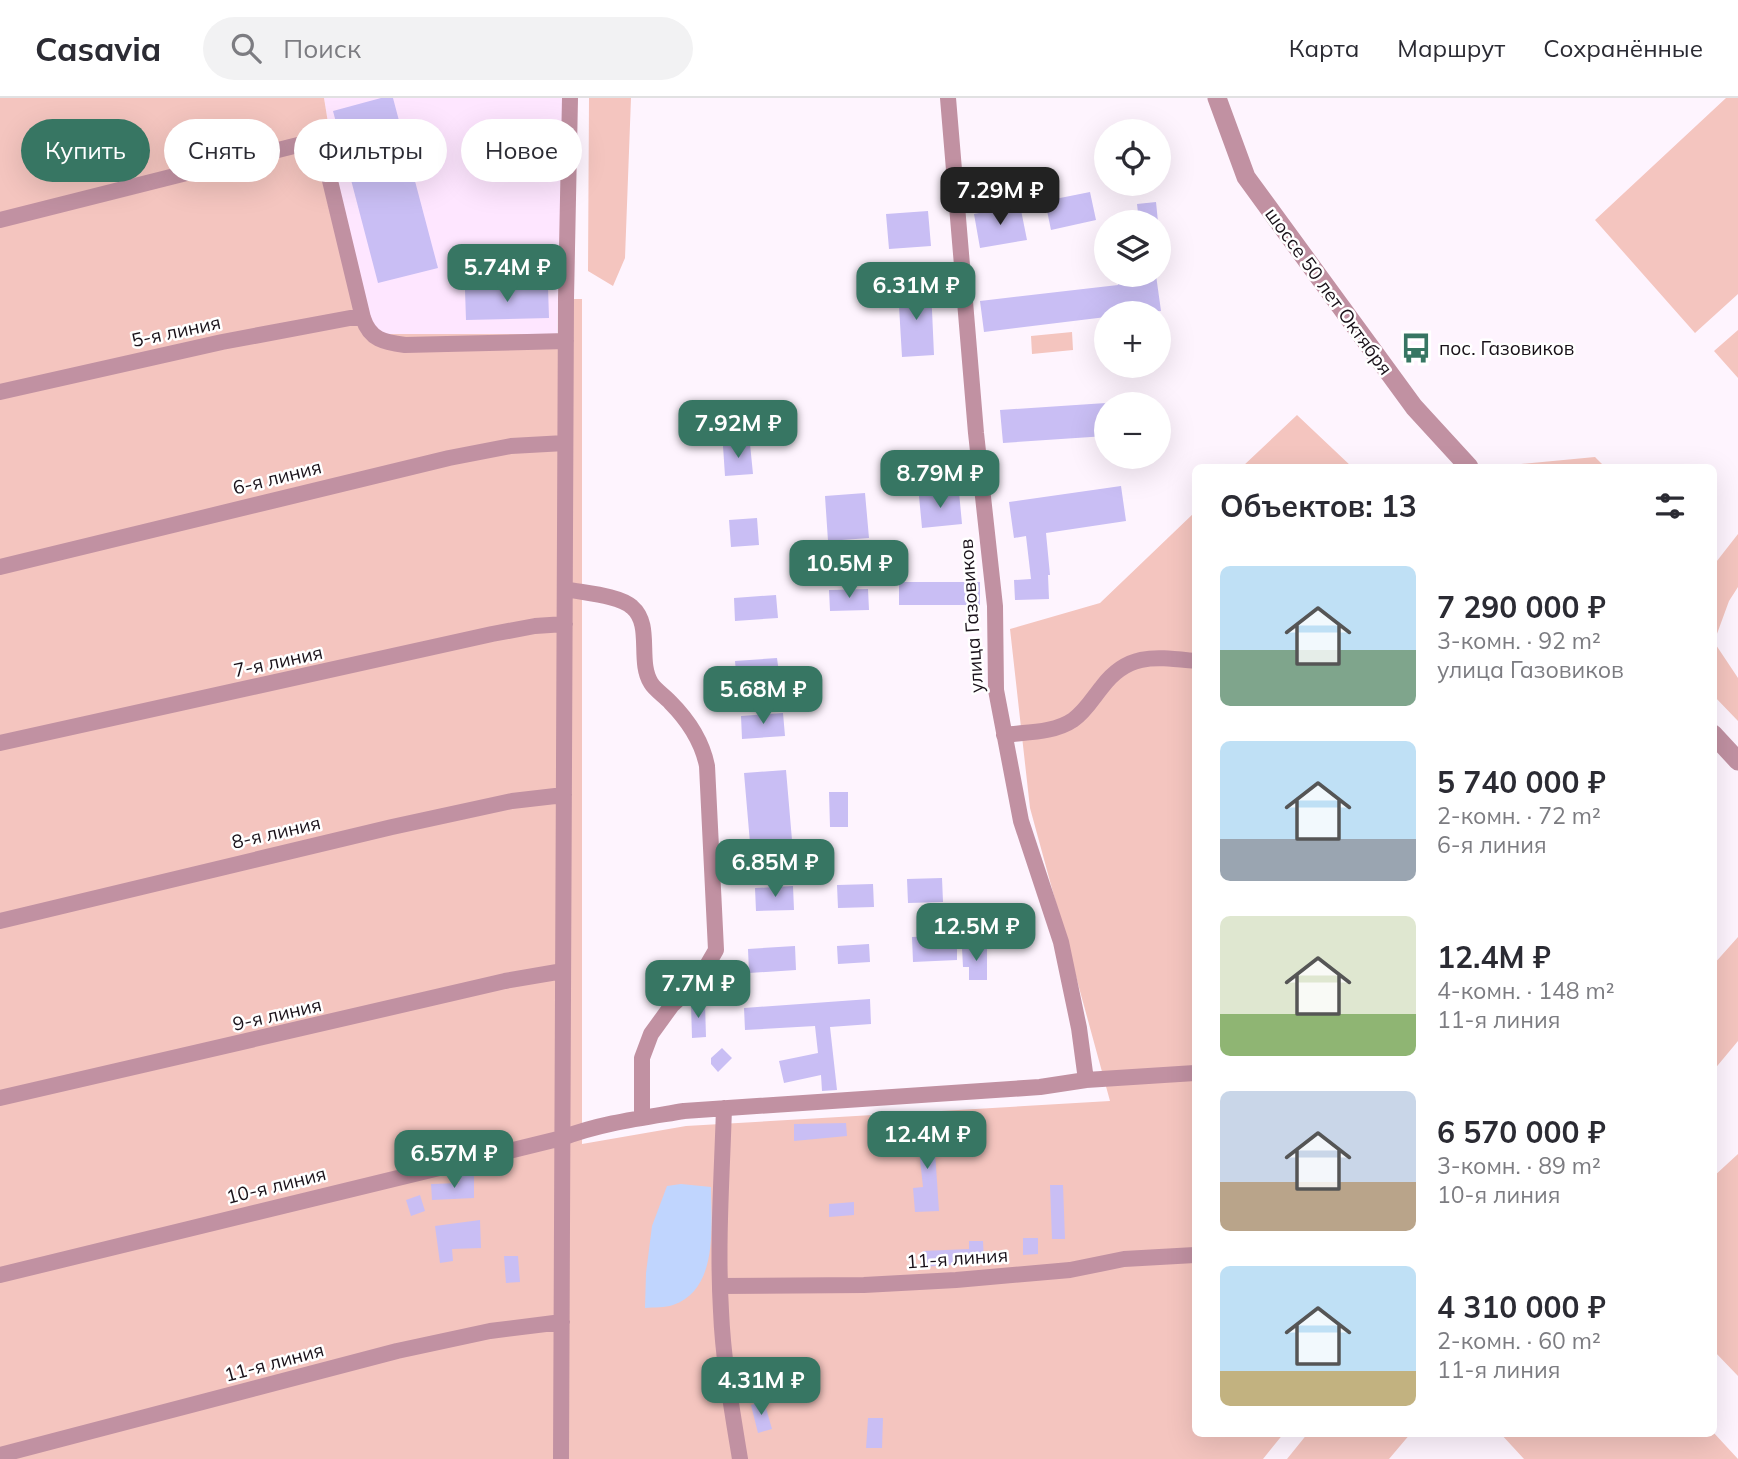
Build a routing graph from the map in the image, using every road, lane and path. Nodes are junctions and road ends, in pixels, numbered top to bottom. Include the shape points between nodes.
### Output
1 (570, 98) edge
2 (948, 98) edge
3 (1217, 98) edge
4 (0, 220) edge
5 (363, 318) junction
6 (566, 341) junction
7 (0, 392) edge
8 (565, 443) junction
9 (1466, 464) edge
10 (0, 567) edge
11 (565, 590) junction
12 (565, 624) junction
13 (1192, 661) edge
14 (1004, 735) junction
15 (1717, 738) edge
16 (0, 743) edge
17 (1738, 761) edge
18 (564, 795) junction
19 (0, 920) edge
20 (563, 971) junction
21 (1192, 1073) edge
22 (1086, 1080) junction
23 (0, 1098) edge
24 (724, 1108) junction
25 (642, 1118) junction
26 (562, 1138) junction
27 (1192, 1255) edge
28 (0, 1275) edge
29 (720, 1286) junction
30 (562, 1322) junction
31 (0, 1455) edge
32 (561, 1459) edge
33 (740, 1459) edge

1 - 6 street
2 - 14 street, улица Газовиков via 995,606 996,690
3 - 9 street, шоссе 50 лет Октября via 1246,177 1414,407
4 - 5 street via 298,145 310,146 326,164
5 - 6 street via 372,336 405,345
5 - 7 street, 5-я линия via 222,342
6 - 8 street
8 - 10 street, 6-я линия via 511,446 449,458
8 - 11 street
11 - 12 street
11 - 25 street via 610,597 634,608 644,635 651,684 699,739 707,766 716,950 698,982 671,1004 651,1034 642,1058
12 - 16 street, 7-я линия via 492,635
12 - 18 street
13 - 14 street via 1160,657 1123,665 1072,720 1053,729
14 - 22 street, улица Газовиков via 1021,821 1061,943
15 - 17 street
18 - 19 street, 8-я линия via 523,799 391,827
18 - 20 street
20 - 23 street, 9-я линия
20 - 26 street
21 - 22 street, 10-я линия
22 - 24 street, 10-я линия
24 - 25 street, 10-я линия
24 - 29 street
25 - 26 street, 10-я линия
26 - 28 street, 10-я линия
26 - 30 street
27 - 29 street, 11-я линия via 943,1281
29 - 33 street
30 - 31 street, 11-я линия via 490,1331 397,1351
30 - 32 street

